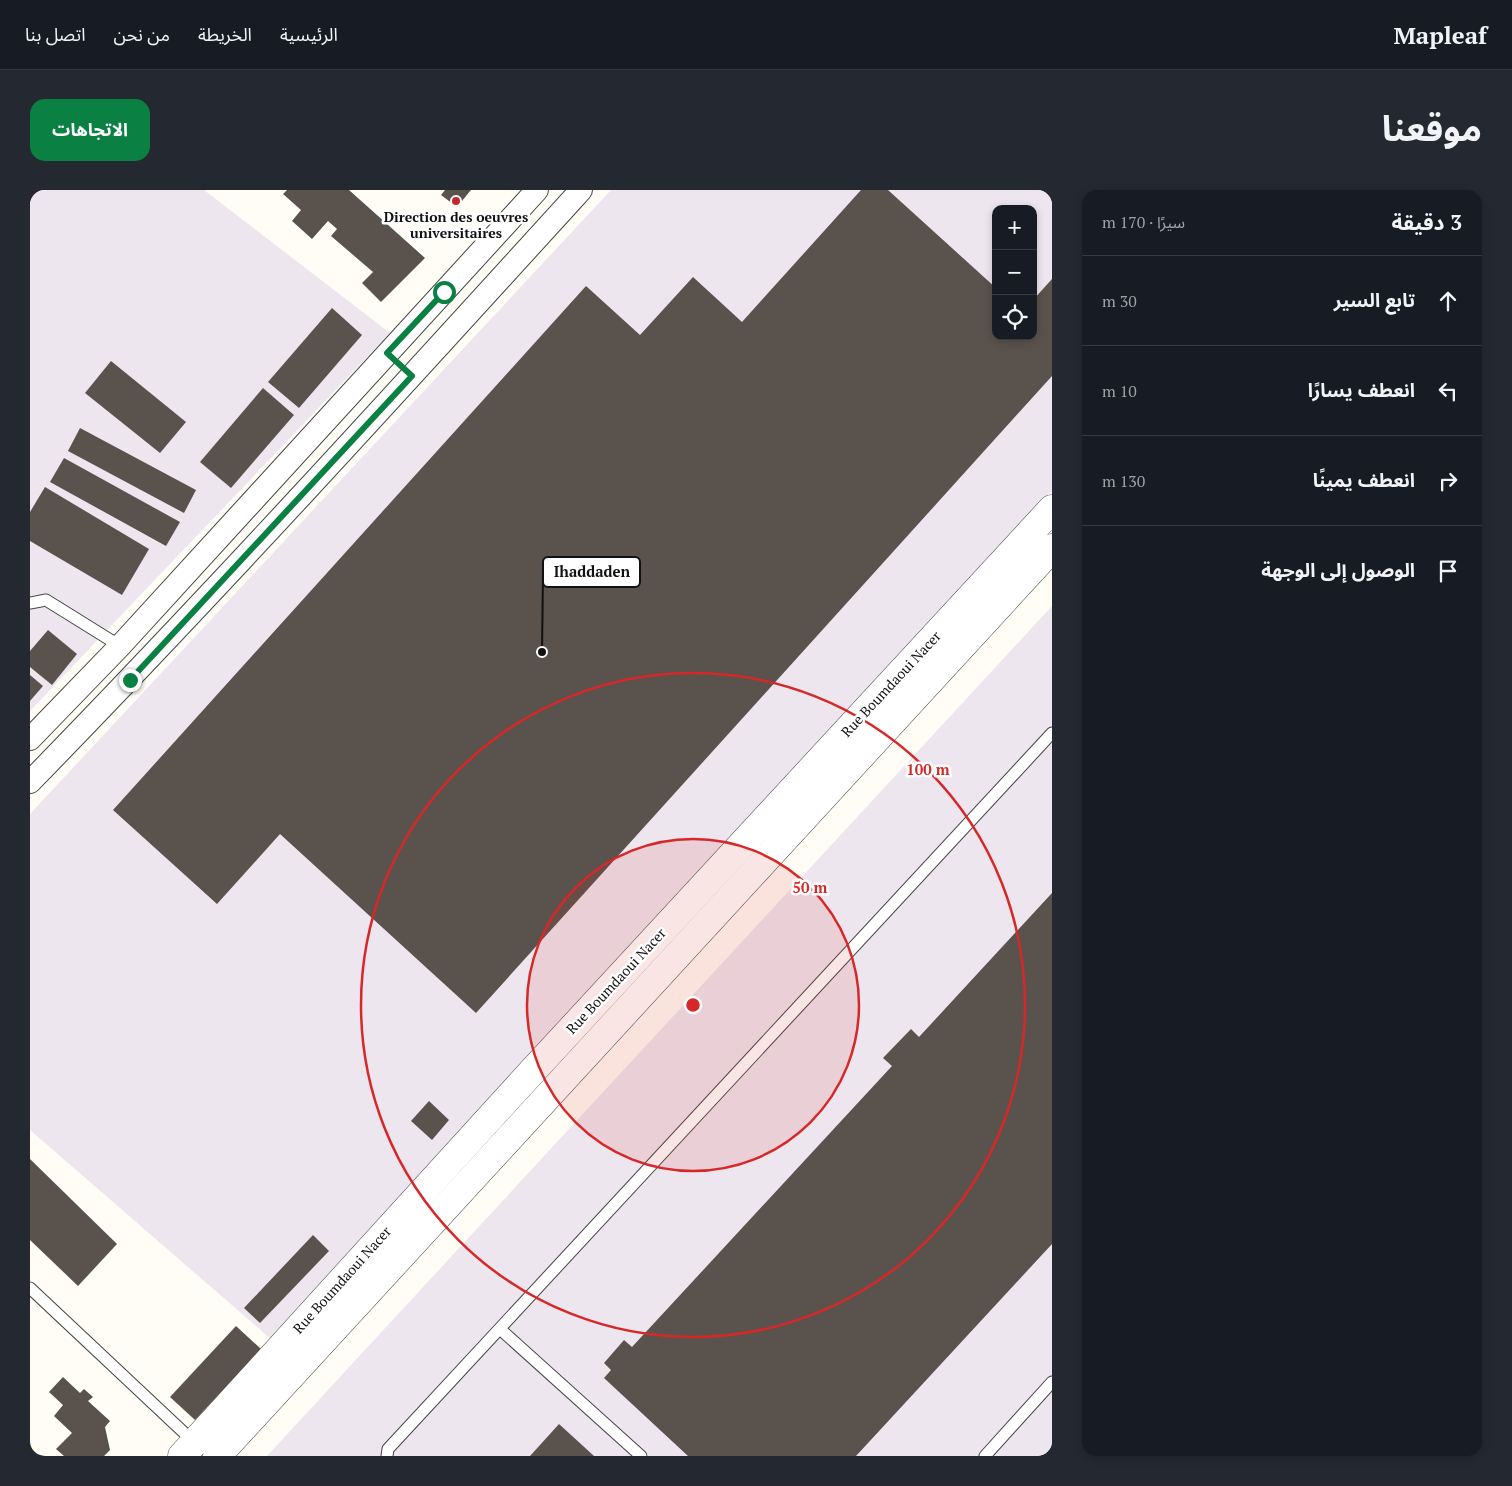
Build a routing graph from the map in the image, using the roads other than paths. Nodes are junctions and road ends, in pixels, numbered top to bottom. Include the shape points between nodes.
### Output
1 (537, 190) edge
2 (581, 190) edge
3 (387, 353) junction
4 (412, 376) junction
5 (1052, 510) edge
6 (1052, 548) edge
7 (30, 603) edge
8 (120, 646) junction
9 (1052, 733) edge
10 (30, 739) edge
11 (30, 782) edge
12 (30, 1288) edge
13 (500, 1329) junction
14 (1052, 1382) edge
15 (198, 1452) edge
16 (387, 1456) edge
17 (641, 1456) edge
18 (985, 1456) edge

1 - 3 street
2 - 4 street
3 - 4 street
3 - 8 street
4 - 11 street via 136,673
5 - 15 street, Rue Boumdaoui Nacer via 528,1076
6 - 15 street, Rue Boumdaoui Nacer
7 - 8 lane via 46,600
8 - 10 street
9 - 13 lane
12 - 15 lane
13 - 16 lane via 388,1450
13 - 17 lane
14 - 18 lane

